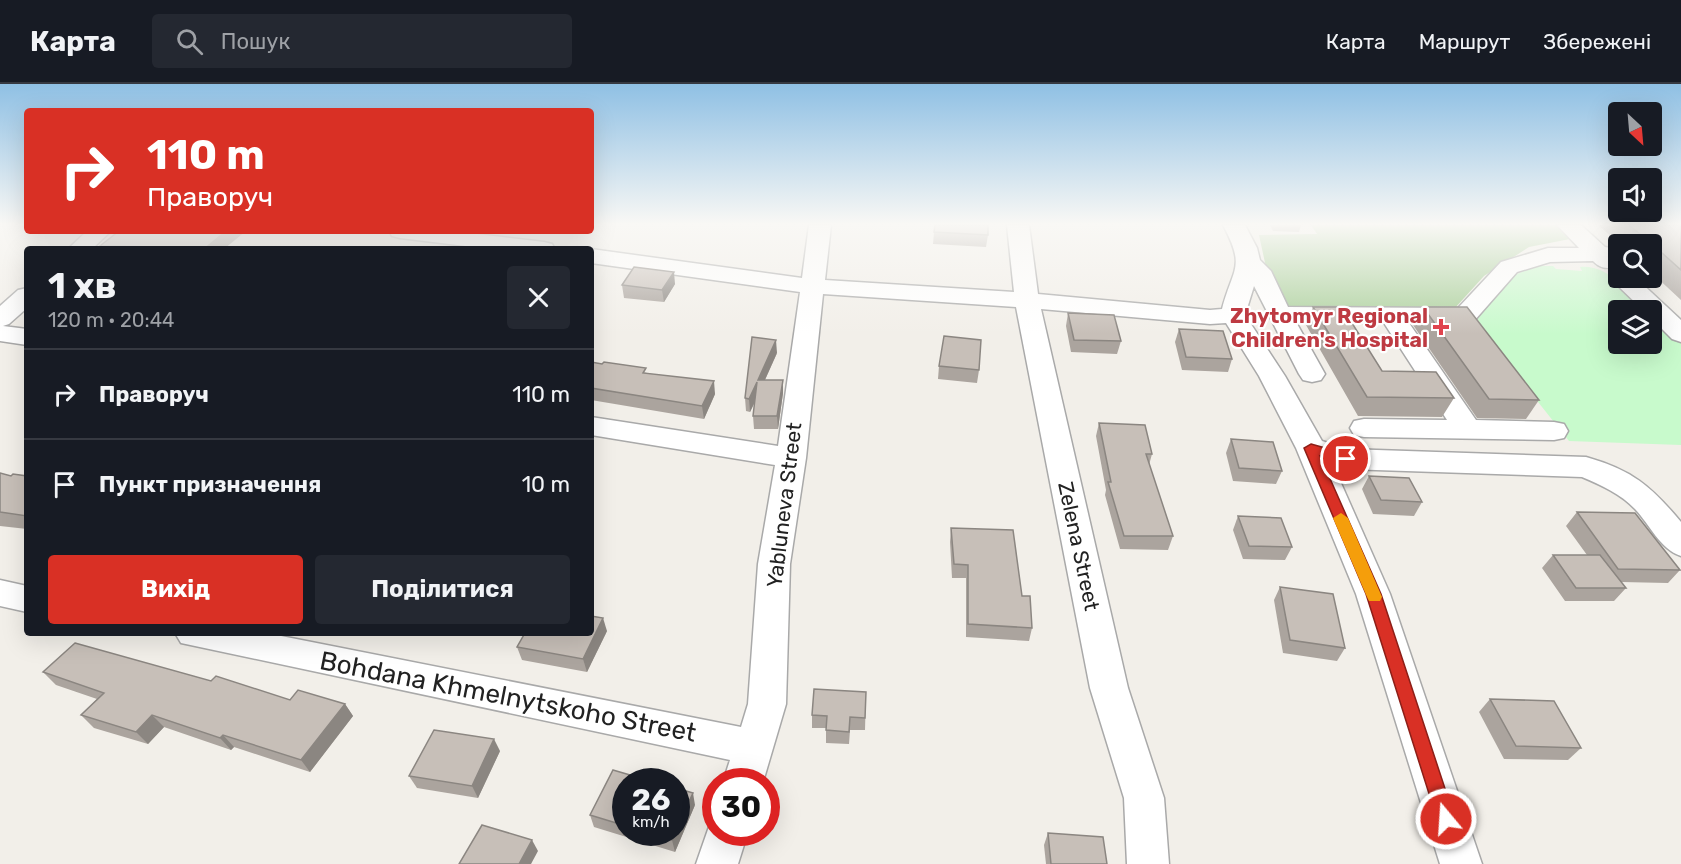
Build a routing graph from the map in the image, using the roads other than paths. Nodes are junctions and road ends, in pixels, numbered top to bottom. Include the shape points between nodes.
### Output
1 (631, 261) edge
2 (815, 261) edge
3 (1023, 261) edge
4 (1527, 261) edge
5 (1249, 263) joint
6 (811, 286) junction
7 (1633, 288) edge
8 (24, 298) edge
9 (1028, 300) junction
10 (1279, 314) junction
11 (1233, 315) junction
12 (1392, 316) junction
13 (0, 319) edge
14 (0, 333) edge
15 (1681, 334) edge
16 (24, 337) edge
17 (1312, 374) dead end
18 (1534, 405) edge
19 (594, 426) edge
20 (1364, 428) dead end
21 (1468, 430) junction
22 (1311, 448) junction
23 (791, 458) junction
24 (1681, 544) edge
25 (0, 594) edge
26 (24, 598) edge
27 (208, 636) edge
28 (753, 747) junction
29 (747, 768) edge
30 (723, 846) edge
31 (717, 864) edge
32 (1148, 864) edge
33 (1461, 864) edge

1 - 6 street
2 - 6 street, Yabluneva Street
3 - 9 street, Zelena Street
4 - 12 street via 1509,267 1472,326
5 - 10 street via 1260,271
5 - 11 street
6 - 9 street
6 - 23 street, Yabluneva Street
7 - 15 street
8 - 13 street
9 - 11 street via 1210,317
9 - 32 street, Zelena Street via 1109,688 1144,798
10 - 12 street
10 - 17 street
11 - 22 street
12 - 21 street
14 - 16 street
18 - 21 street via 1554,431
19 - 23 street
20 - 21 street
22 - 24 street via 1346,459 1586,467 1617,480 1645,500
22 - 33 street via 1373,594
23 - 28 street, Yabluneva Street via 774,564 767,704
25 - 26 street
27 - 28 street, Bohdana Khmelnytskoho Street
28 - 29 street, Yabluneva Street
30 - 31 street

